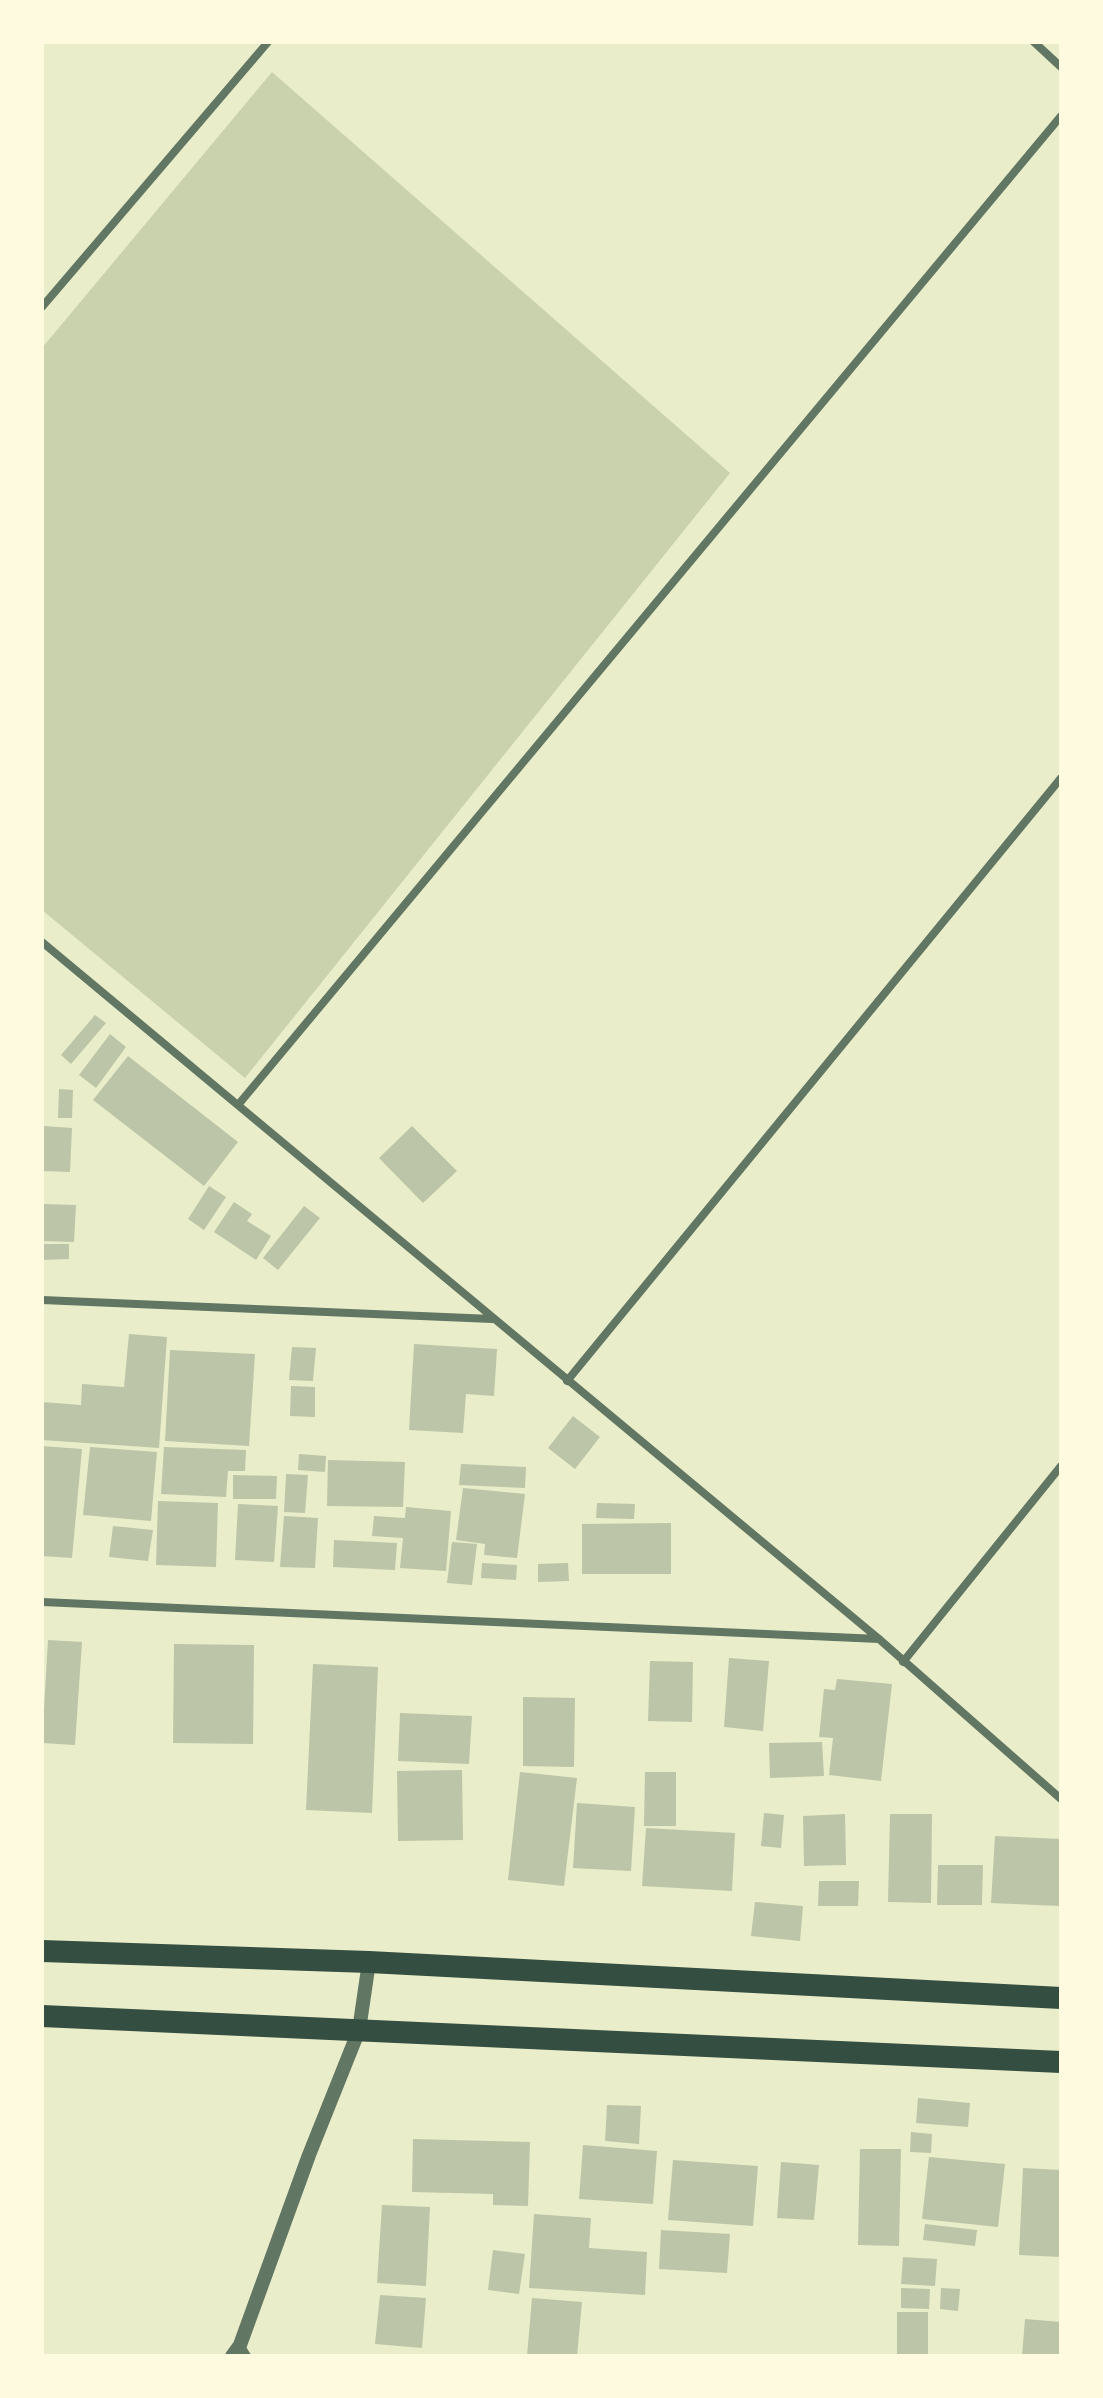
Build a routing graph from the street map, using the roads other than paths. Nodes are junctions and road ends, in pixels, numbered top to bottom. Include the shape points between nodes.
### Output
1 (268, 42) edge
2 (1034, 42) edge
3 (1061, 67) edge
4 (1061, 116) edge
5 (42, 307) edge
6 (1061, 778) edge
7 (42, 942) edge
8 (238, 1105) junction
9 (42, 1300) edge
10 (493, 1319) junction
11 (567, 1381) junction
12 (1061, 1466) edge
13 (42, 1602) edge
14 (879, 1639) junction
15 (903, 1662) junction
16 (1061, 1799) edge
17 (42, 1951) edge
18 (369, 1962) junction
19 (1061, 1998) edge
20 (42, 2016) edge
21 (359, 2030) junction
22 (1061, 2062) edge
23 (240, 2352) edge

1 - 5 street
2 - 3 street
4 - 8 street
6 - 11 street
7 - 8 street
8 - 10 street
9 - 10 street
10 - 11 street
11 - 14 street
12 - 15 street
13 - 14 street
14 - 15 street
15 - 16 street
17 - 18 highway
18 - 19 highway
18 - 21 street
20 - 21 highway
21 - 22 highway
21 - 23 street

